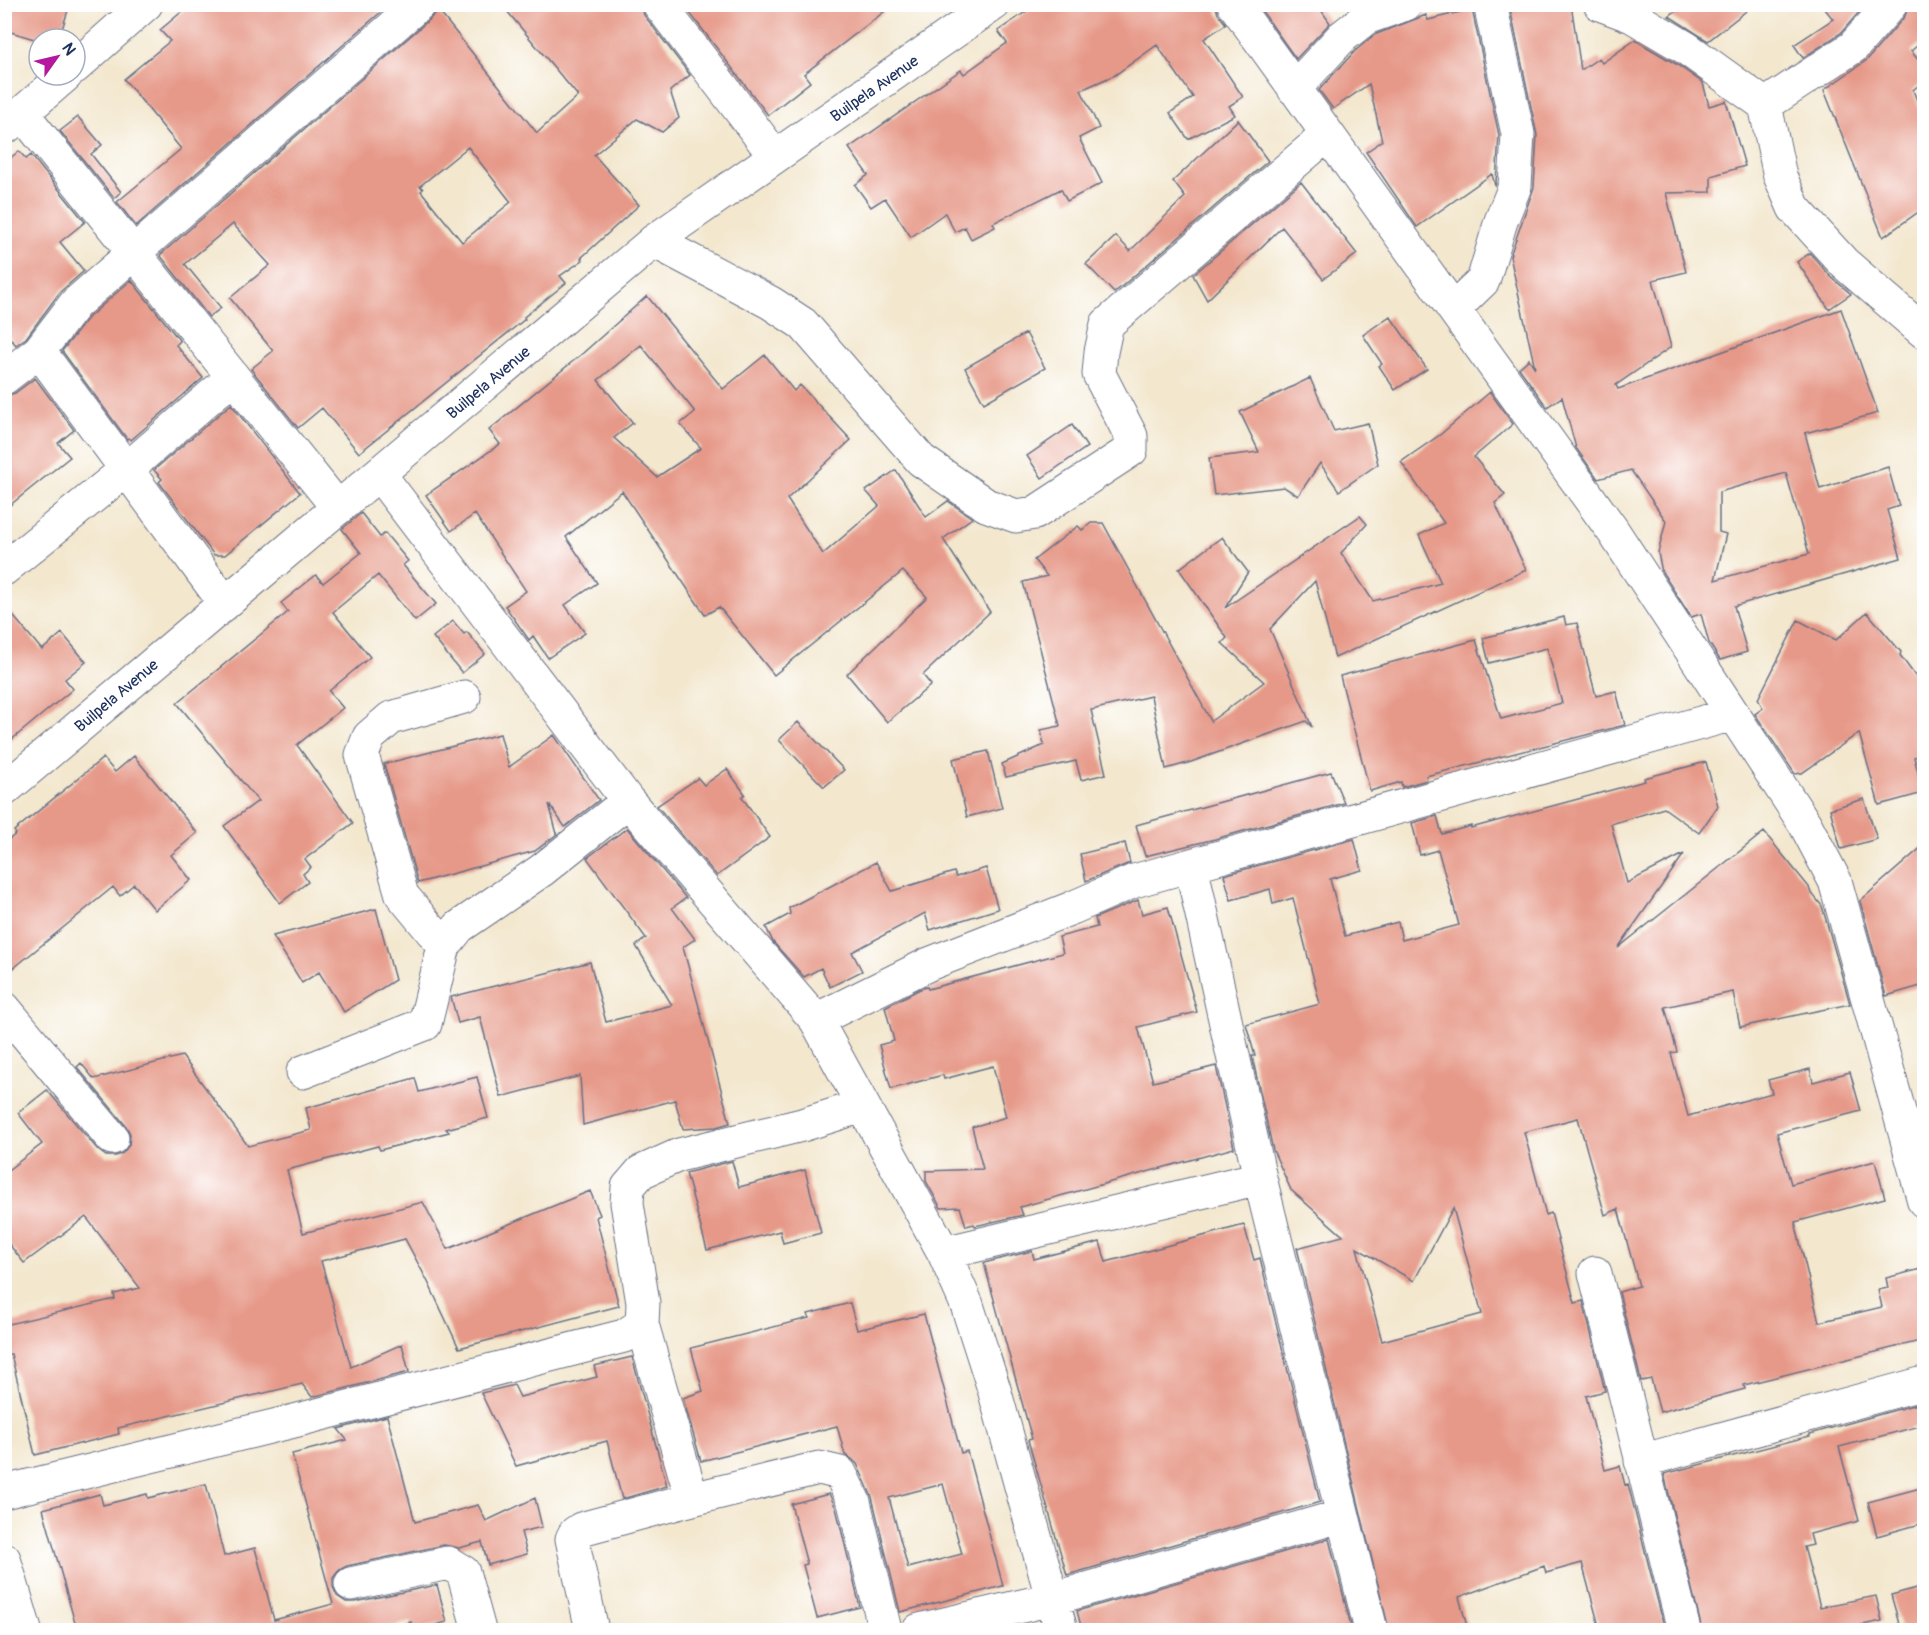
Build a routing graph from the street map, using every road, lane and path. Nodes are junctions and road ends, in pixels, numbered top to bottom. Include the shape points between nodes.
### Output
1 (146, 4) edge
2 (419, 4) edge
3 (659, 4) edge
4 (994, 4) edge
5 (1234, 4) edge
6 (1406, 4) edge
7 (1490, 4) edge
8 (1600, 4) edge
9 (1891, 4) edge
10 (1638, 10) edge
11 (87, 56) edge
12 (52, 87) edge
13 (1294, 89) junction
14 (1765, 105) junction
15 (13, 120) edge
16 (1327, 135) junction
17 (775, 156) junction
18 (654, 241) junction
19 (134, 253) junction
20 (1454, 309) junction
21 (1924, 332) edge
22 (39, 351) junction
23 (233, 377) junction
24 (4, 378) edge
25 (127, 469) junction
26 (379, 474) junction
27 (338, 508) junction
28 (9, 557) edge
29 (225, 603) junction
30 (464, 697) dead end
31 (1733, 714) junction
32 (4, 790) edge
33 (628, 801) junction
34 (1191, 865) junction
35 (444, 946) junction
36 (816, 1020) junction
37 (9, 1023) edge
38 (303, 1072) dead end
39 (862, 1106) junction
40 (112, 1138) dead end
41 (1260, 1178) junction
42 (1924, 1201) edge
43 (944, 1254) junction
44 (1596, 1273) dead end
45 (642, 1324) junction
46 (1924, 1383) edge
47 (1641, 1461) junction
48 (4, 1492) edge
49 (692, 1499) junction
50 (1341, 1516) junction
51 (4, 1559) edge
52 (351, 1584) dead end
53 (1053, 1599) junction
54 (25, 1630) edge
55 (479, 1630) edge
56 (592, 1630) edge
57 (885, 1630) edge
58 (919, 1630) edge
59 (1061, 1630) edge
60 (1371, 1630) edge
61 (1684, 1630) edge

1 - 11 street
2 - 19 street
3 - 17 street
4 - 17 street, Builpela Avenue
5 - 13 street
6 - 13 street via 1366,18 1342,37
7 - 20 street via 1518,134 1515,186 1483,281
8 - 10 street
9 - 14 street via 1852,47
10 - 14 street
12 - 15 street
13 - 16 street
14 - 21 street via 1780,176 1794,208 1844,263
15 - 19 street
16 - 18 street via 1107,324 1099,374 1131,436 1131,450 1035,513 1026,515 1016,516 986,505 921,460 803,324
16 - 20 street
17 - 18 street, Builpela Avenue
18 - 26 street, Builpela Avenue
19 - 22 street via 75,304
19 - 23 street
20 - 31 street via 1613,531
22 - 24 street
22 - 25 street
23 - 25 street
23 - 27 street
25 - 28 street
25 - 29 street
26 - 27 street, Builpela Avenue
26 - 33 street
27 - 29 street, Builpela Avenue
29 - 32 street, Builpela Avenue
30 - 35 street via 391,718 369,737 362,755 402,895
31 - 34 street
31 - 42 street via 1805,824 1835,881
33 - 35 street via 542,870 459,927
33 - 36 street
34 - 36 street via 1134,881 929,964
34 - 41 street
35 - 38 street via 425,1024
36 - 39 street
37 - 40 street
39 - 43 street
39 - 45 street via 679,1155 641,1172 628,1187 627,1203 643,1303
41 - 43 street
41 - 50 street
43 - 53 street via 967,1305 994,1389
44 - 47 street
45 - 48 street via 624,1336
45 - 49 street
46 - 47 street
47 - 61 street
49 - 56 street via 575,1533 572,1539
49 - 57 street via 819,1468 840,1473 854,1502
50 - 53 street
50 - 60 street
51 - 54 street
52 - 55 street via 448,1563 463,1572
53 - 58 street
53 - 59 street

